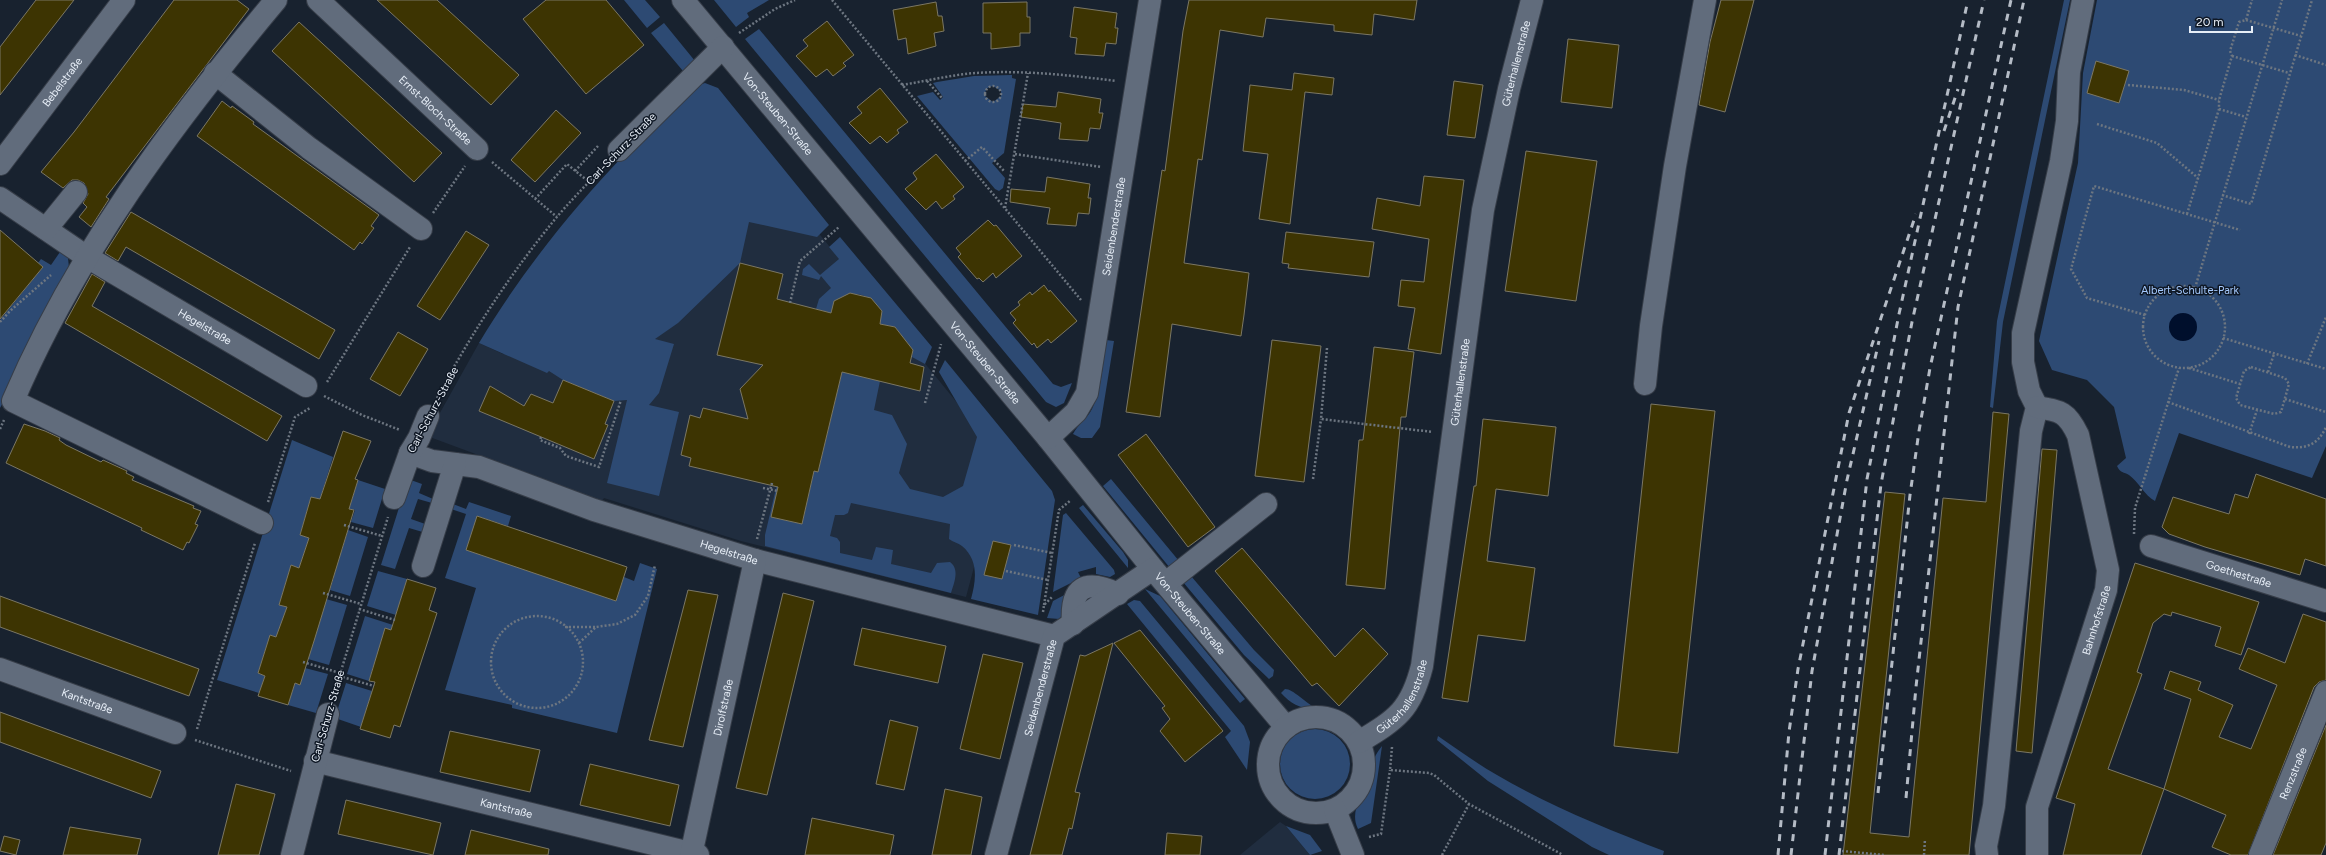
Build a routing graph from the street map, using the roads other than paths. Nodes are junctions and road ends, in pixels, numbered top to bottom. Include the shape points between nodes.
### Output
1 (124, 0) edge
2 (276, 0) edge
3 (318, 0) edge
4 (684, 0) edge
5 (1150, 0) edge
6 (1532, 0) edge
7 (1705, 0) edge
8 (2083, 0) edge
9 (729, 42) junction
10 (215, 73) junction
11 (477, 149) road end
12 (619, 150) road end
13 (0, 164) edge
14 (76, 192) dead end
15 (0, 198) edge
16 (46, 229) junction
17 (421, 229) road end
18 (85, 255) junction
19 (1645, 384) dead end
20 (316, 396) road end
21 (2037, 407) junction
22 (428, 416) road end
23 (1048, 438) junction
24 (414, 445) junction
25 (455, 464) junction
26 (394, 498) road end
27 (1266, 504) dead end
28 (262, 523) road end
29 (2151, 546) dead end
30 (754, 560) junction
31 (423, 566) dead end
32 (1159, 576) junction
33 (2326, 601) edge
34 (1054, 636) junction
35 (0, 669) edge
36 (2326, 692) edge
37 (328, 714) road end
38 (1286, 726) junction
39 (184, 736) road end
40 (1359, 742) junction
41 (312, 769) junction
42 (1335, 810) junction
43 (1358, 847) edge
44 (693, 854) edge
45 (292, 855) edge
46 (996, 855) edge
47 (1987, 855) edge
48 (2037, 855) edge
49 (2260, 855) edge

1 - 13 street, Bebelstraße
2 - 10 street
3 - 11 street, Ernst-Bloch-Straße
4 - 9 street, Von-Steuben-Straße
5 - 23 street, Seidenbenderstraße via 1086,393 1076,412
6 - 40 street, Güterhallenstraße via 1509,89 1483,210 1422,666 1416,690 1409,703 1386,725
7 - 19 street via 1650,326
8 - 21 street via 2069,72 2067,121 2061,161 2023,333 2023,362 2029,390
9 - 12 street, Carl-Schurz-Straße
9 - 23 street, Von-Steuben-Straße via 953,324
10 - 17 street via 309,148
10 - 18 street via 166,138
14 - 16 street
15 - 16 street, Hegelstraße
16 - 18 street, Hegelstraße
18 - 20 street, Hegelstraße
18 - 28 street via 12,402
21 - 47 street via 2031,431
21 - 48 street, Bahnhofstraße via 2059,411 2070,419 2078,435 2108,570 2106,590 2037,807
22 - 24 street, Carl-Schurz-Straße
23 - 32 street, Von-Steuben-Straße
24 - 25 street, Hegelstraße via 432,461
24 - 26 street, Carl-Schurz-Straße
25 - 30 street, Hegelstraße via 478,468 594,510
25 - 31 street
27 - 32 street, Seidenbenderstraße
29 - 33 street, Goethestraße
30 - 34 street, Hegelstraße
30 - 44 street, Dirolfstraße
32 - 34 street, Seidenbenderstraße via 1118,594
32 - 38 street, Von-Steuben-Straße
34 - 46 street, Seidenbenderstraße
35 - 39 street, Kantstraße
36 - 49 street, Renzstraße
37 - 41 street, Carl-Schurz-Straße
38 - 40 street via 1302,718 1321,716 1343,724
38 - 42 street via 1274,741 1268,758 1272,786 1283,800 1299,810 1318,813
40 - 42 street via 1364,758 1364,772 1360,784 1350,799
41 - 44 street, Kantstraße
41 - 45 street, Carl-Schurz-Straße
42 - 43 street

